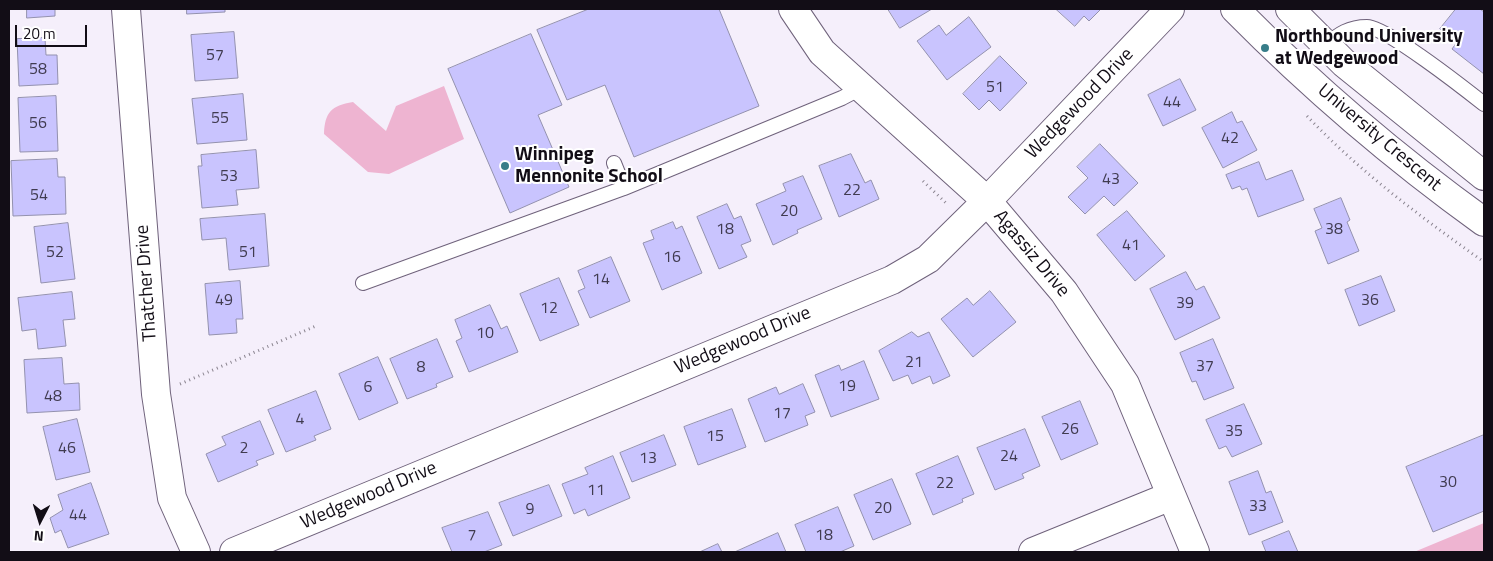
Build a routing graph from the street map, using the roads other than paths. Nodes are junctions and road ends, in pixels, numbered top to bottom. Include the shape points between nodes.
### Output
1 (126, 9) edge
2 (793, 9) edge
3 (1170, 9) edge
4 (1235, 9) edge
5 (1290, 9) edge
6 (1326, 45) junction
7 (863, 87) junction
8 (1484, 104) edge
9 (614, 163) dead end
10 (1484, 176) edge
11 (624, 188) junction
12 (987, 201) junction
13 (1484, 222) edge
14 (363, 283) dead end
15 (1170, 496) junction
16 (196, 552) edge
17 (234, 552) edge
18 (1033, 552) edge
19 (1195, 552) edge

1 - 16 street, Thatcher Drive via 156,394 172,498
2 - 7 street, Agassiz Drive via 822,52
3 - 12 street, Wedgewood Drive
4 - 13 street, University Crescent via 1346,114 1398,158
5 - 6 street, University Crescent
6 - 8 lane via 1342,31 1369,27 1400,42
6 - 10 street, University Crescent via 1402,112
7 - 11 lane
7 - 12 street, Agassiz Drive
9 - 11 lane
11 - 14 lane
12 - 15 street, Agassiz Drive via 1064,292 1125,384
12 - 17 street, Wedgewood Drive via 928,259 892,280
15 - 18 street
15 - 19 street, Agassiz Drive

